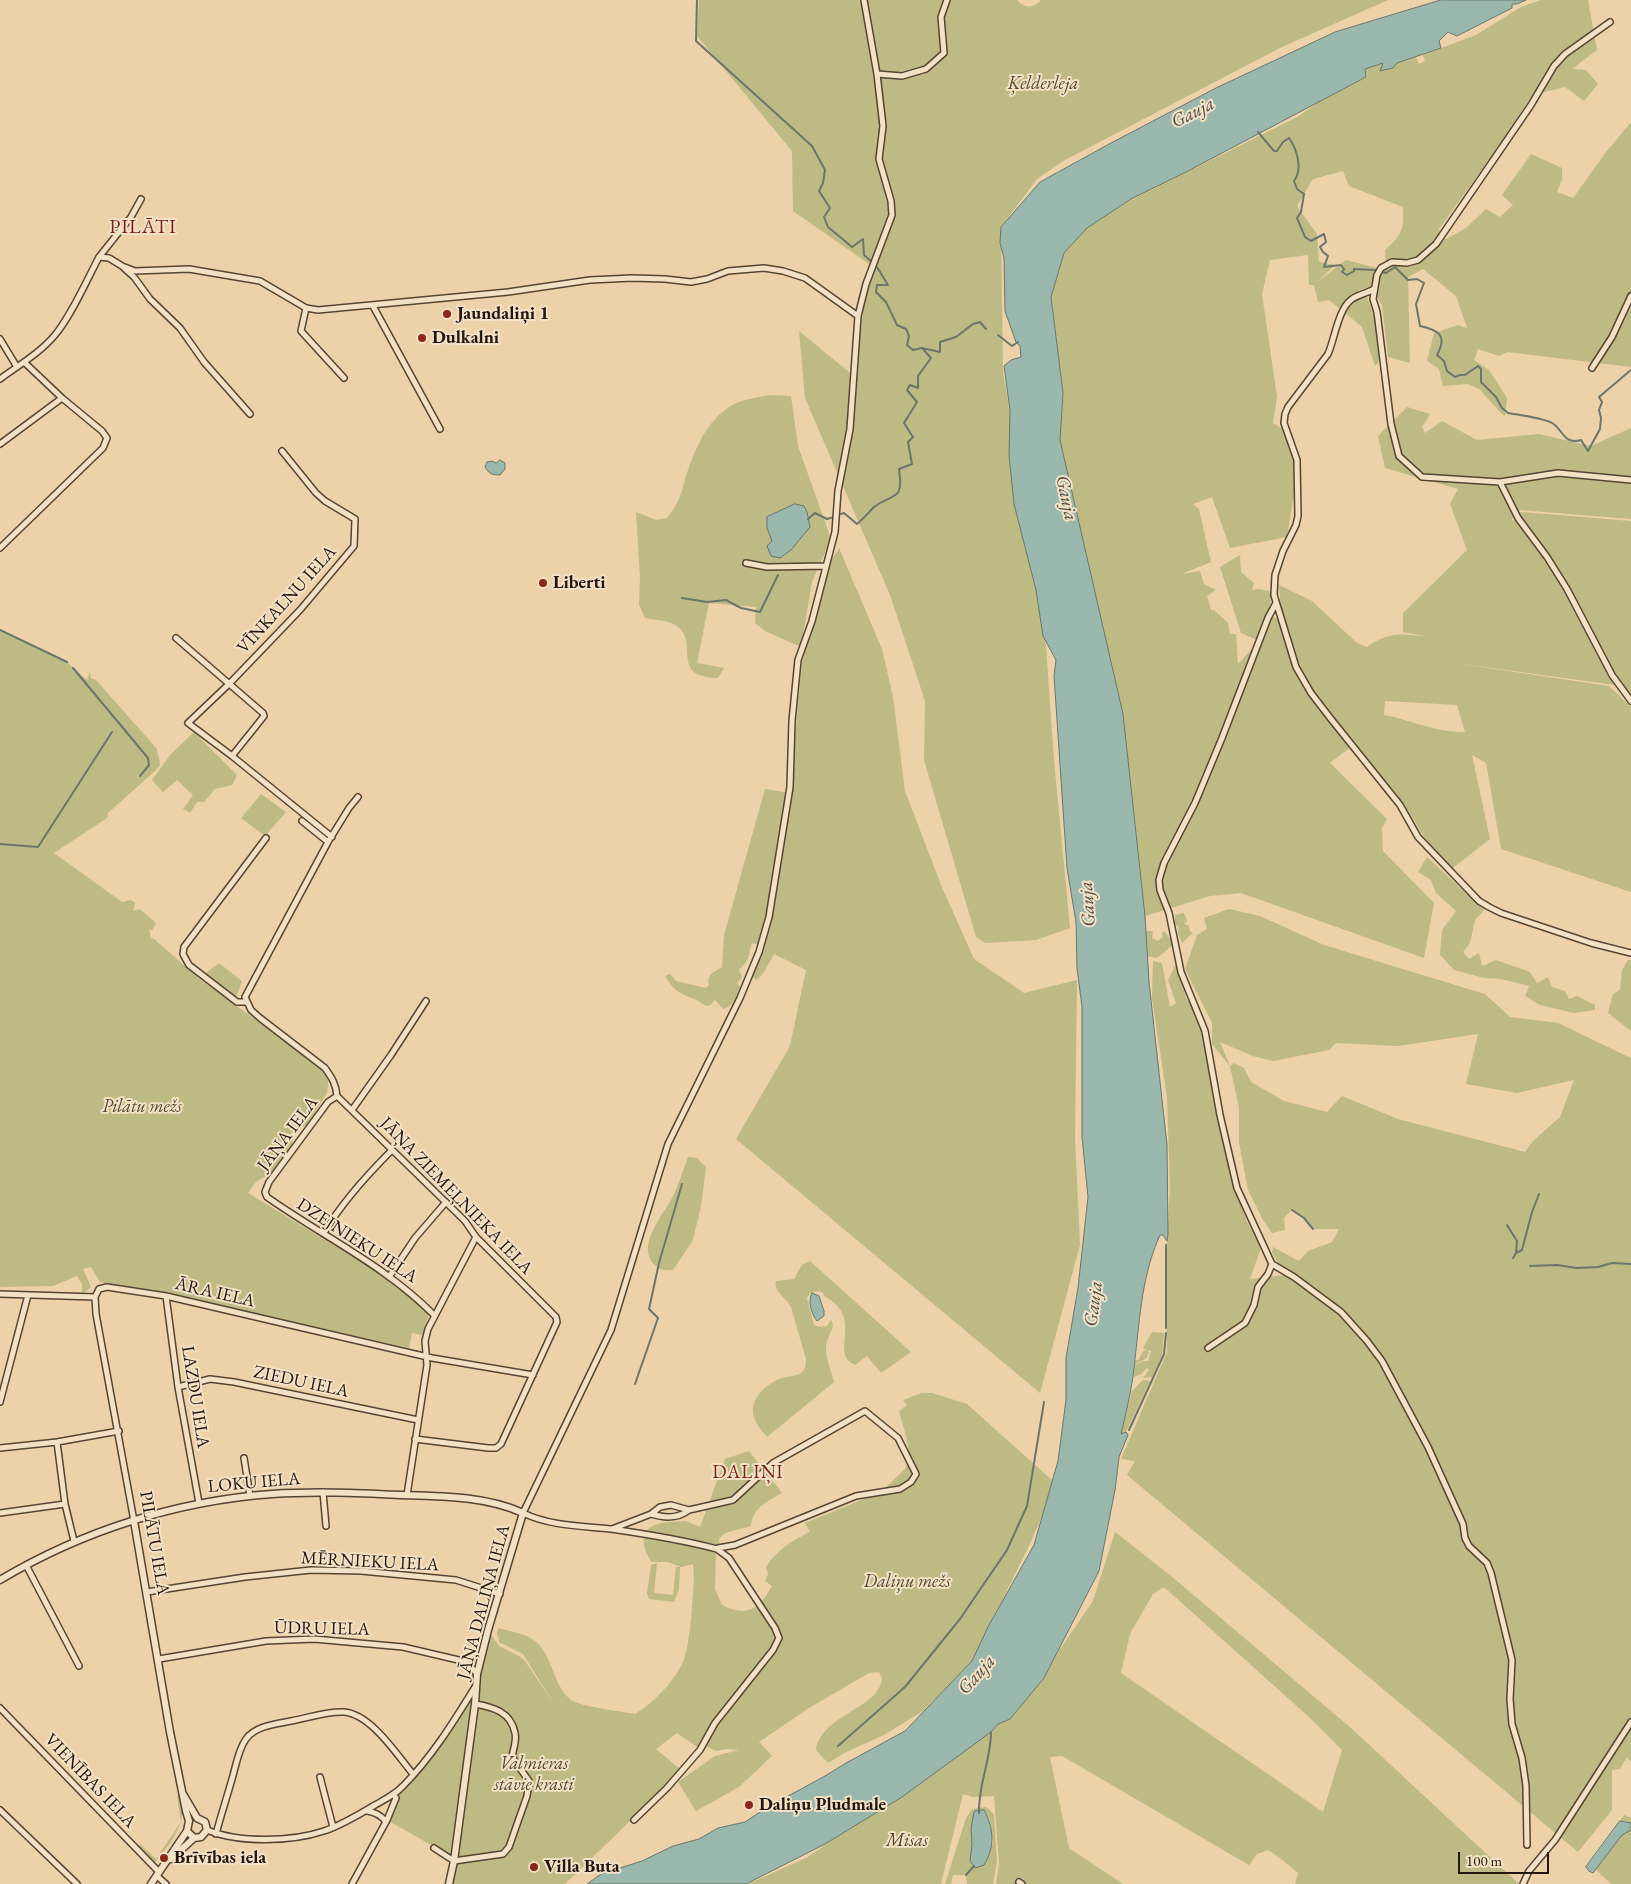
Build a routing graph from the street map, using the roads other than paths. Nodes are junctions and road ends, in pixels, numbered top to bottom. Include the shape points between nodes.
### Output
1 (864, 0) edge
2 (947, 0) edge
3 (1610, 22) dead end
4 (877, 74) junction
5 (141, 199) dead end
6 (99, 257) junction
7 (122, 266) junction
8 (1374, 289) junction
9 (1631, 296) edge
10 (373, 306) junction
11 (306, 308) junction
12 (858, 316) junction
13 (0, 339) edge
14 (24, 362) junction
15 (17, 367) junction
16 (1592, 368) dead end
17 (344, 378) dead end
18 (0, 379) edge
19 (62, 398) junction
20 (250, 414) dead end
21 (440, 429) dead end
22 (0, 444) edge
23 (282, 451) dead end
24 (1631, 480) edge
25 (1500, 482) junction
26 (0, 548) edge
27 (746, 563) dead end
28 (825, 566) junction
29 (1276, 603) junction
30 (176, 638) dead end
31 (230, 683) junction
32 (1631, 701) edge
33 (232, 756) junction
34 (358, 797) dead end
35 (302, 821) dead end
36 (266, 838) dead end
37 (330, 840) junction
38 (1631, 953) edge
39 (426, 1001) dead end
40 (246, 1002) junction
41 (337, 1096) junction
42 (352, 1110) junction
43 (392, 1150) junction
44 (265, 1192) joint
45 (446, 1202) junction
46 (324, 1233) junction
47 (476, 1236) junction
48 (1272, 1264) junction
49 (1282, 1270) junction
50 (1268, 1274) junction
51 (390, 1277) junction
52 (0, 1294) edge
53 (28, 1295) junction
54 (166, 1296) junction
55 (95, 1297) junction
56 (434, 1315) junction
57 (1208, 1348) dead end
58 (426, 1356) junction
59 (533, 1374) junction
60 (178, 1387) junction
61 (0, 1402) edge
62 (418, 1420) junction
63 (119, 1431) junction
64 (415, 1439) junction
65 (57, 1442) junction
66 (0, 1448) edge
67 (244, 1458) dead end
68 (323, 1492) junction
69 (407, 1495) junction
70 (250, 1496) junction
71 (199, 1503) junction
72 (65, 1504) junction
73 (689, 1510) junction
74 (0, 1513) edge
75 (523, 1513) junction
76 (651, 1514) junction
77 (134, 1520) junction
78 (326, 1526) dead end
79 (612, 1530) junction
80 (74, 1542) junction
81 (718, 1548) junction
82 (26, 1565) junction
83 (0, 1580) edge
84 (147, 1592) junction
85 (500, 1594) junction
86 (159, 1659) junction
87 (79, 1666) dead end
88 (478, 1674) junction
89 (475, 1687) junction
90 (475, 1704) junction
91 (0, 1708) edge
92 (1631, 1722) edge
93 (413, 1774) junction
94 (320, 1777) dead end
95 (183, 1794) junction
96 (393, 1794) junction
97 (0, 1810) edge
98 (366, 1810) junction
99 (197, 1818) junction
100 (634, 1820) dead end
101 (189, 1821) junction
102 (386, 1822) junction
103 (333, 1827) junction
104 (207, 1830) junction
105 (187, 1831) junction
106 (216, 1834) junction
107 (194, 1838) junction
108 (1528, 1846) dead end
109 (434, 1848) dead end
110 (454, 1861) junction
111 (165, 1865) junction
112 (158, 1874) junction
113 (70, 1882) edge
114 (77, 1884) edge
115 (151, 1884) edge
116 (166, 1884) edge
117 (352, 1884) edge
118 (450, 1884) edge
119 (1523, 1884) edge

1 - 4 street, JĀŅA DALIŅA IELA
2 - 4 street via 941,17 944,53 926,69 902,76
3 - 8 street via 1565,54 1554,66 1436,244 1418,260 1392,262 1381,268
4 - 12 street, JĀŅA DALIŅA IELA via 883,126 879,159 892,215 866,284
5 - 6 street
6 - 7 street via 109,258
6 - 14 street via 63,325
7 - 11 street via 135,271 189,269 260,281
7 - 20 street via 180,328 204,362
8 - 25 street via 1391,424 1399,456 1422,478
8 - 29 street via 1353,298 1343,309 1328,354 1285,414 1285,429 1297,460 1298,516 1275,575
9 - 16 street via 1612,337
10 - 11 street
10 - 12 street via 590,280 632,278 692,282 728,271 764,268 805,278
10 - 21 street
11 - 17 street via 301,331
12 - 28 street, JĀŅA DALIŅA IELA via 850,429 838,491 835,532
13 - 15 street
14 - 15 street
14 - 19 street
15 - 18 street
19 - 22 street
19 - 26 street via 102,431 107,438 103,448
23 - 31 street, VĪNKALNU IELA via 316,493 356,519 354,546 300,610
24 - 25 street via 1558,474
25 - 32 street via 1518,518 1548,557 1612,675
27 - 28 street via 767,567
28 - 75 street, JĀŅA DALIŅA IELA via 812,621 798,660 790,787 769,917 759,952 740,998 668,1144 611,1330
29 - 38 street via 1296,667 1312,693 1400,805 1418,837 1473,895 1501,913
29 - 48 street via 1226,730 1159,880 1181,972 1205,1031 1237,1188
30 - 31 street
31 - 33 street via 264,714
31 - 33 street, VĪNKALNU IELA via 188,723
33 - 37 street
34 - 37 street
35 - 37 street
36 - 40 street via 182,954 190,965 237,1002
37 - 40 street via 251,984
39 - 42 street
40 - 41 street via 260,1018 325,1068 333,1080
41 - 42 street, JĀŅA ZIEMEĻNIEKA IELA
41 - 44 street, JĀŅA IELA via 328,1102 296,1143 268,1182
42 - 43 street, JĀŅA ZIEMEĻNIEKA IELA
43 - 45 street, JĀŅA ZIEMEĻNIEKA IELA
43 - 46 street via 356,1188
44 - 46 street, DZEJNIEKU IELA via 266,1198
45 - 47 street, JĀŅA ZIEMEĻNIEKA IELA
45 - 51 street
46 - 51 street, DZEJNIEKU IELA
47 - 56 street
47 - 59 street, JĀŅA ZIEMEĻNIEKA IELA via 556,1317 557,1322
48 - 49 street
48 - 50 street
49 - 50 street
49 - 108 street via 1341,1312 1382,1361 1428,1447 1463,1524 1465,1538 1487,1563 1512,1660 1512,1724 1526,1786
50 - 57 street via 1258,1287 1245,1324
51 - 56 street, DZEJNIEKU IELA
52 - 53 street, ĀRA IELA
53 - 55 street, ĀRA IELA
53 - 61 street
54 - 55 street, ĀRA IELA via 107,1288 99,1289
54 - 58 street, ĀRA IELA
54 - 60 street, LAZDU IELA
55 - 63 street, PILĀTU IELA
56 - 58 street via 425,1341
58 - 59 street, ĀRA IELA
58 - 62 street
59 - 64 street via 502,1444 496,1448
60 - 62 street, ZIEDU IELA via 210,1379 234,1382
60 - 71 street, LAZDU IELA
62 - 64 street
63 - 65 street
63 - 77 street, PILĀTU IELA
64 - 69 street
65 - 66 street
65 - 72 street
67 - 70 street
68 - 69 street, LOKU IELA
68 - 70 street, LOKU IELA
68 - 78 street
69 - 75 street, LOKU IELA via 472,1500
70 - 71 street, LOKU IELA
71 - 77 street, LOKU IELA
72 - 74 street
72 - 80 street
73 - 76 street via 683,1515 669,1517
73 - 76 street via 671,1505 660,1507
73 - 81 street via 733,1500 773,1463 865,1411 898,1438 916,1474 911,1482 900,1488 856,1496 734,1545
75 - 79 street via 535,1519
75 - 85 street, JĀŅA DALIŅA IELA
76 - 79 street
77 - 80 street, LOKU IELA
77 - 84 street, PILĀTU IELA
79 - 81 street
80 - 82 street, LOKU IELA
81 - 100 street via 729,1558 779,1638 715,1723 700,1750
82 - 83 street, LOKU IELA
82 - 87 street
84 - 85 street, MĒRNIEKU IELA via 311,1570 456,1580
84 - 86 street, PILĀTU IELA
85 - 88 street, JĀŅA DALIŅA IELA
86 - 88 street, ŪDRU IELA via 266,1641 314,1640 403,1647 467,1662
86 - 95 street, PILĀTU IELA
88 - 89 street, JĀŅA DALIŅA IELA
89 - 90 street, JĀŅA DALIŅA IELA
89 - 93 street via 447,1732
90 - 110 street, JĀŅA DALIŅA IELA
90 - 110 street via 495,1708 508,1717 516,1734 512,1757 529,1781 527,1796 509,1847 503,1854
91 - 112 street, VIENĪBAS IELA
92 - 119 street via 1555,1840 1528,1871
93 - 96 street
93 - 106 street via 357,1715 344,1712 323,1714 275,1724 252,1733 245,1740
94 - 103 street
95 - 99 street
95 - 101 street, PILĀTU IELA
96 - 98 street
96 - 102 street via 396,1798
97 - 113 street
98 - 102 street via 375,1812
98 - 103 street
99 - 101 street
99 - 104 street via 205,1822
101 - 105 street
102 - 117 street
103 - 106 street via 287,1838
104 - 106 street
104 - 107 street via 201,1837
105 - 107 street
105 - 111 street
107 - 111 street
109 - 110 street
110 - 118 street, JĀŅA DALIŅA IELA
111 - 112 street
112 - 115 street
112 - 116 street, VIENĪBAS IELA
113 - 114 street

